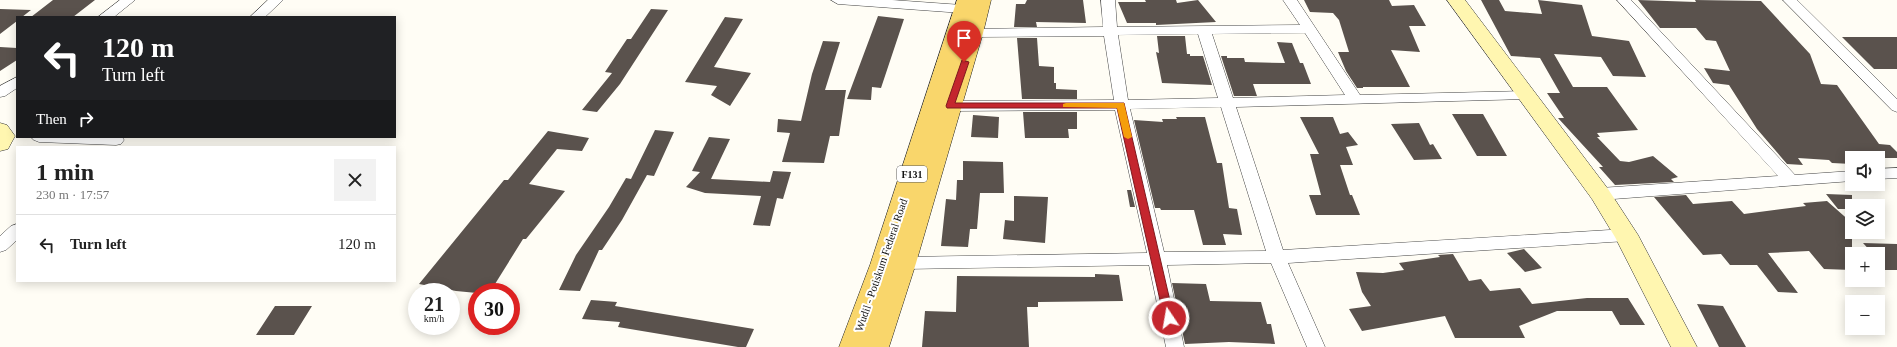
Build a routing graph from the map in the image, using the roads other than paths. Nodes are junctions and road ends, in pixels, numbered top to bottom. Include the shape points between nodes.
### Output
1 (128, 0) edge
2 (256, 0) edge
3 (268, 0) edge
4 (276, 0) edge
5 (838, 0) edge
6 (1108, 0) edge
7 (1290, 0) edge
8 (1456, 0) edge
9 (1624, 0) edge
10 (1790, 0) edge
11 (973, 5) edge
12 (106, 16) edge
13 (258, 16) edge
14 (1308, 29) junction
15 (1109, 31) junction
16 (1204, 32) junction
17 (974, 33) junction
18 (16, 82) edge
19 (0, 93) edge
20 (1527, 95) junction
21 (1356, 100) junction
22 (1227, 103) junction
23 (1121, 105) junction
24 (950, 106) junction
25 (1897, 107) edge
26 (58, 138) edge
27 (115, 141) edge
28 (1897, 173) edge
29 (1885, 174) edge
30 (1845, 176) edge
31 (1791, 180) junction
32 (1600, 194) junction
33 (16, 231) edge
34 (1626, 236) junction
35 (0, 246) edge
36 (1277, 257) junction
37 (1157, 260) junction
38 (904, 263) junction
39 (852, 347) edge
40 (876, 347) edge
41 (1175, 347) edge
42 (1316, 347) edge
43 (1684, 347) edge

1 - 12 street
2 - 3 street
4 - 13 street
5 - 11 street
6 - 15 street
7 - 14 street
8 - 20 street
9 - 31 street
10 - 25 street
11 - 17 main road, Wudil - Potiskum Federal Road / F131
11 - 39 main road, Wudil - Potiskum Federal Road / F131
14 - 16 street
14 - 21 street
15 - 16 street
15 - 17 street
15 - 23 street
16 - 22 street
17 - 24 main road, Wudil - Potiskum Federal Road / F131
18 - 19 street
20 - 21 street
20 - 32 street
21 - 22 street
22 - 23 street
22 - 36 street
23 - 24 street
23 - 37 street
24 - 38 main road, Wudil - Potiskum Federal Road / F131
26 - 27 street
28 - 29 street
30 - 31 street
31 - 32 street
32 - 34 street
33 - 35 street
34 - 36 street
34 - 43 street
36 - 37 street
36 - 42 street
37 - 38 street
37 - 41 street
38 - 40 main road, Wudil - Potiskum Federal Road / F131

